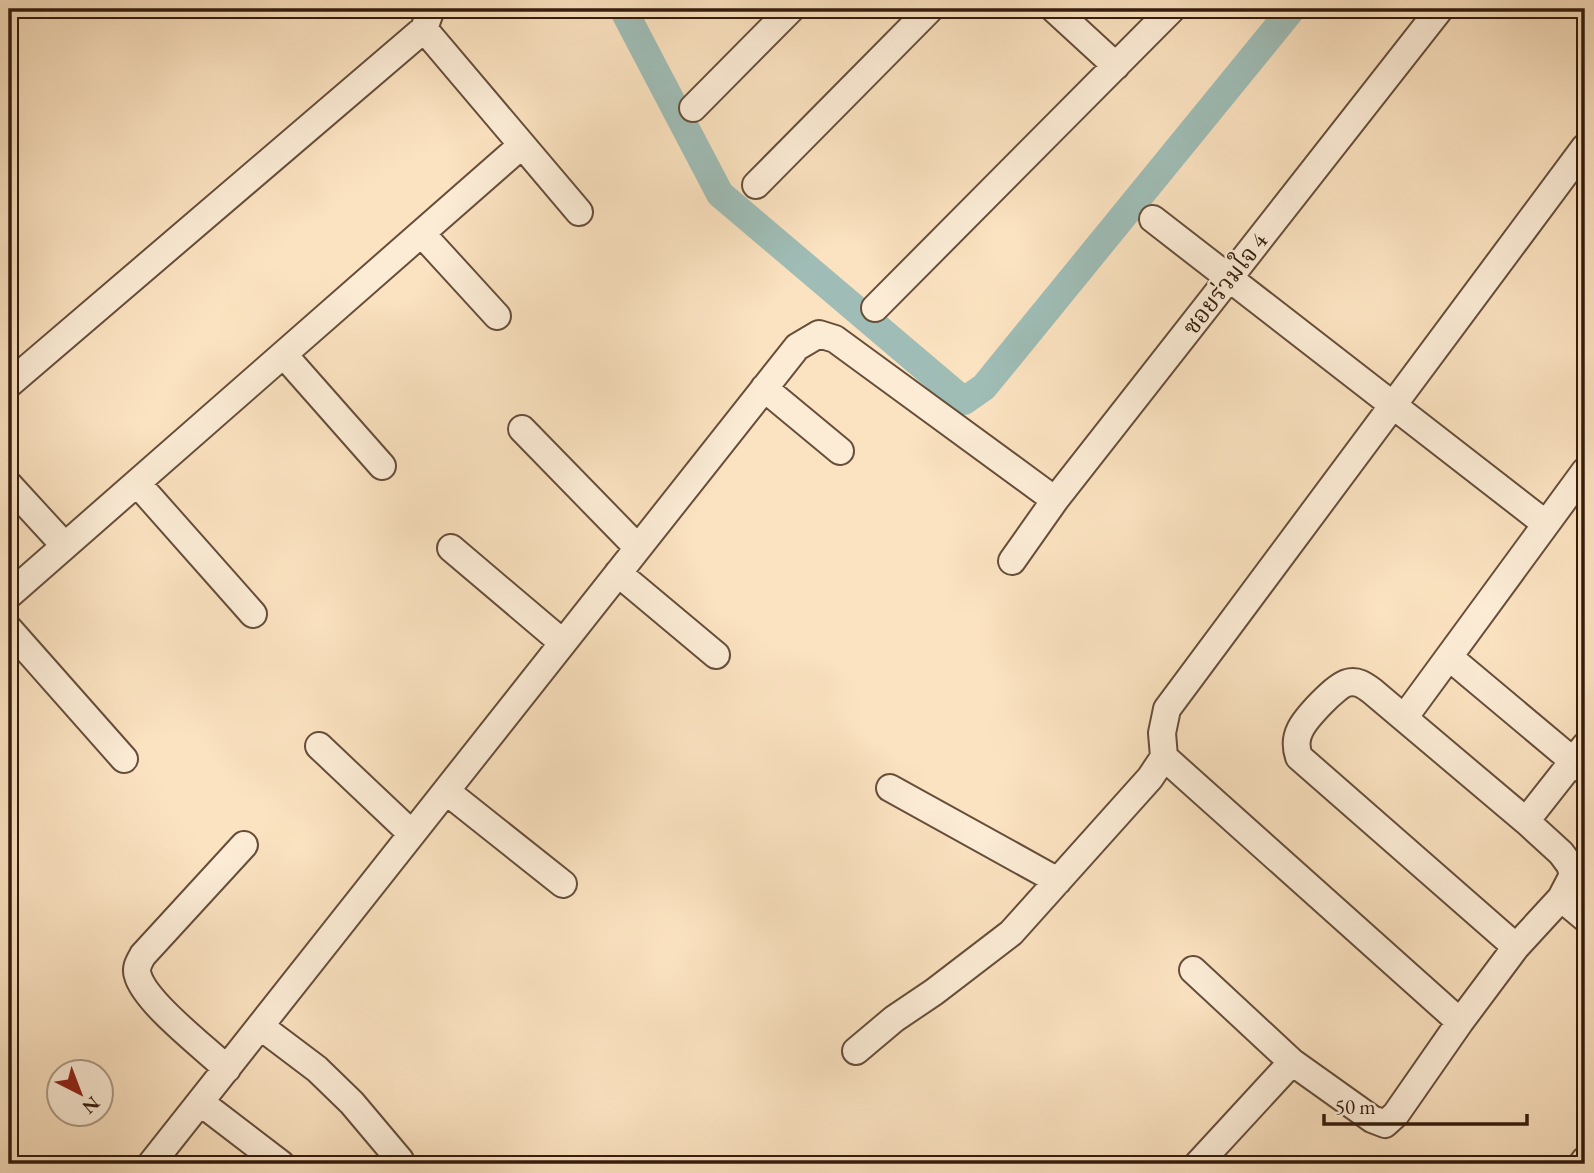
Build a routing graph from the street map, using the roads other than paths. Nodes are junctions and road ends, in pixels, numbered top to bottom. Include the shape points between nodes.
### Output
1 (791, 9) edge
2 (930, 9) edge
3 (1054, 9) edge
4 (1172, 9) edge
5 (1440, 9) edge
6 (428, 19) edge
7 (1116, 66) junction
8 (692, 108) dead end
9 (522, 145) junction
10 (1585, 147) edge
11 (756, 185) dead end
12 (579, 212) dead end
13 (1153, 219) dead end
14 (422, 234) junction
15 (1230, 278) junction
16 (875, 308) dead end
17 (497, 316) dead end
18 (284, 355) junction
19 (9, 384) edge
20 (764, 388) junction
21 (1393, 406) junction
22 (522, 429) dead end
23 (840, 451) dead end
24 (382, 466) dead end
25 (1585, 471) edge
26 (137, 483) junction
27 (9, 485) edge
28 (1055, 499) junction
29 (1546, 524) junction
30 (65, 546) junction
31 (451, 548) dead end
32 (638, 548) junction
33 (1012, 562) dead end
34 (618, 573) junction
35 (9, 595) edge
36 (253, 614) dead end
37 (9, 629) edge
38 (562, 643) junction
39 (716, 655) dead end
40 (1449, 657) junction
41 (1404, 718) junction
42 (319, 746) dead end
43 (1164, 757) junction
44 (124, 759) dead end
45 (1582, 759) edge
46 (890, 788) dead end
47 (446, 791) junction
48 (1525, 821) junction
49 (412, 834) junction
50 (244, 845) dead end
51 (1058, 881) junction
52 (563, 884) dead end
53 (1561, 898) junction
54 (1585, 918) edge
55 (1516, 947) junction
56 (1193, 970) dead end
57 (1460, 1022) junction
58 (260, 1026) junction
59 (856, 1051) dead end
60 (1292, 1062) junction
61 (226, 1069) junction
62 (200, 1102) junction
63 (400, 1160) dead end
64 (1585, 1160) edge
65 (151, 1164) edge
66 (281, 1164) edge
67 (1198, 1164) edge
68 (1582, 1164) edge

1 - 8 street
2 - 11 street
3 - 7 street
4 - 7 street
5 - 15 street, ซอยร่วมใจ 4
6 - 9 street
6 - 19 street
7 - 16 street
9 - 12 street
9 - 14 street
10 - 21 street
13 - 15 street
14 - 17 street
14 - 18 street
15 - 21 street
15 - 28 street, ซอยร่วมใจ 4
18 - 24 street
18 - 26 street
20 - 23 street
20 - 28 street via 797,347 819,334 835,339
20 - 32 street
21 - 29 street
21 - 43 street via 1167,709
22 - 32 street
25 - 29 street
26 - 30 street
26 - 36 street
27 - 30 street
28 - 33 street, ซอยร่วมใจ 4
29 - 40 street
30 - 35 street
31 - 38 street
32 - 34 street
34 - 38 street
34 - 39 street
37 - 44 street
38 - 47 street
40 - 41 street
40 - 45 street
41 - 48 street
41 - 55 street via 1359,682 1349,682 1331,694 1300,729 1299,757
42 - 49 street
43 - 51 street
43 - 57 street
45 - 48 street
46 - 51 street
47 - 49 street
47 - 52 street
48 - 53 street via 1570,865 1573,875
49 - 58 street
50 - 61 street via 137,966 137,976 157,1004
51 - 59 street via 1011,933
53 - 54 street
53 - 55 street
55 - 57 street
56 - 60 street
57 - 60 street via 1385,1124
58 - 61 street
58 - 63 street via 317,1069
60 - 67 street
61 - 62 street
62 - 65 street
62 - 66 street
64 - 68 street

